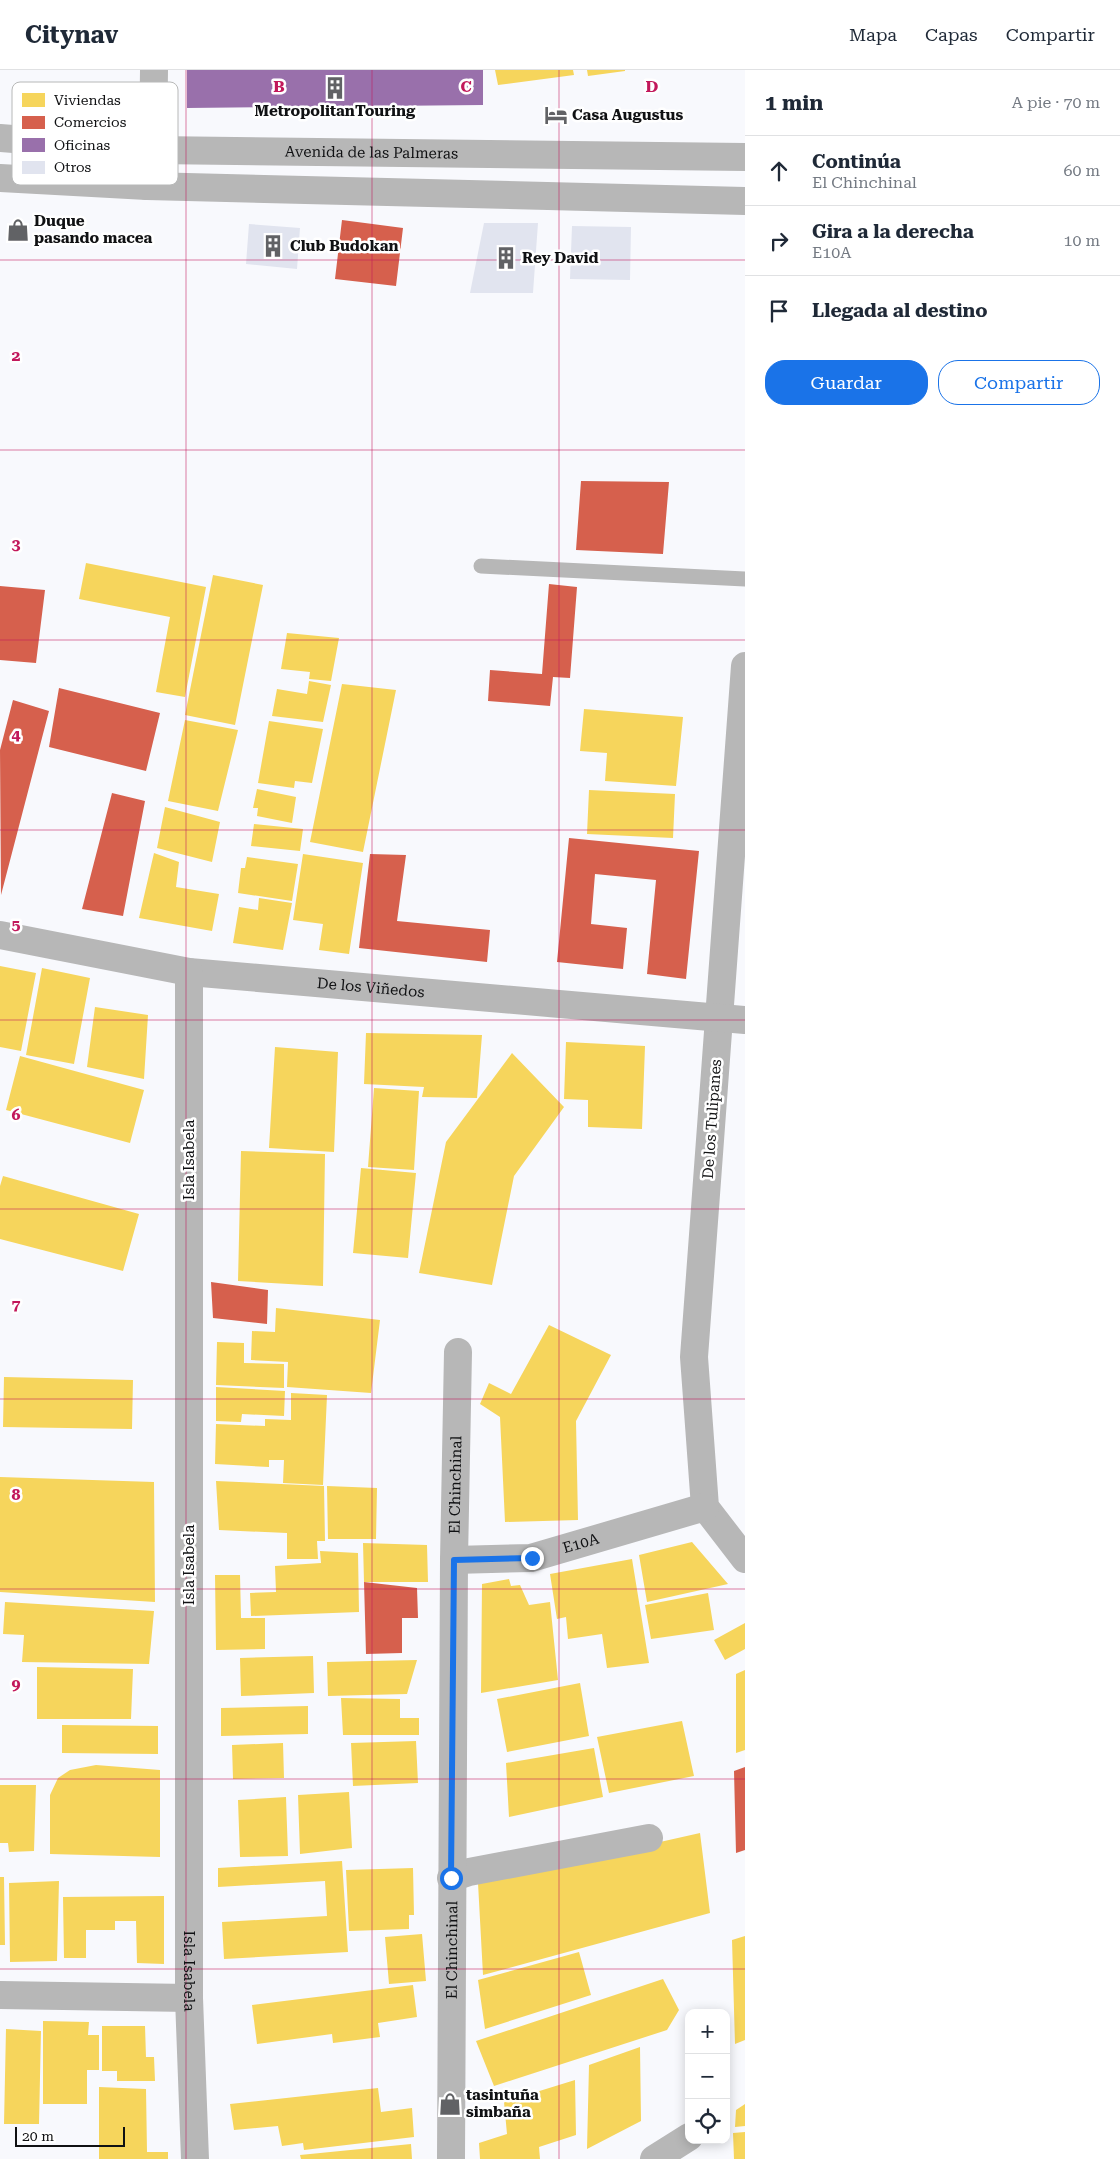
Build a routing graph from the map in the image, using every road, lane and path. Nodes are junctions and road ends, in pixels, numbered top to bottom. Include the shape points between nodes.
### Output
1 (178, 150) edge
2 (745, 157) edge
3 (129, 185) edge
4 (147, 186) joint
5 (745, 201) edge
6 (481, 566) dead end
7 (745, 579) edge
8 (745, 666) edge
9 (0, 935) edge
10 (189, 972) junction
11 (732, 1019) edge
12 (458, 1352) dead end
13 (705, 1507) junction
14 (454, 1560) junction
15 (745, 1560) edge
16 (649, 1838) dead end
17 (451, 1878) junction
18 (0, 1995) edge
19 (189, 1998) junction
20 (685, 2140) edge
21 (195, 2159) edge
22 (451, 2159) edge
23 (654, 2159) edge

1 - 2 street, Avenida de las Palmeras
3 - 4 street
4 - 5 street
6 - 7 lane
8 - 11 street, De los Tulipanes
9 - 10 street, De los Viñedos
10 - 11 street, De los Viñedos
10 - 19 street, Isla Isabela
11 - 13 street, De los Tulipanes via 694,1357
12 - 14 street, El Chinchinal
13 - 14 street, E10A via 532,1558
13 - 15 street
14 - 17 street, El Chinchinal
16 - 17 street
17 - 22 street, El Chinchinal
18 - 19 street
19 - 21 street, Isla Isabela
20 - 23 street

